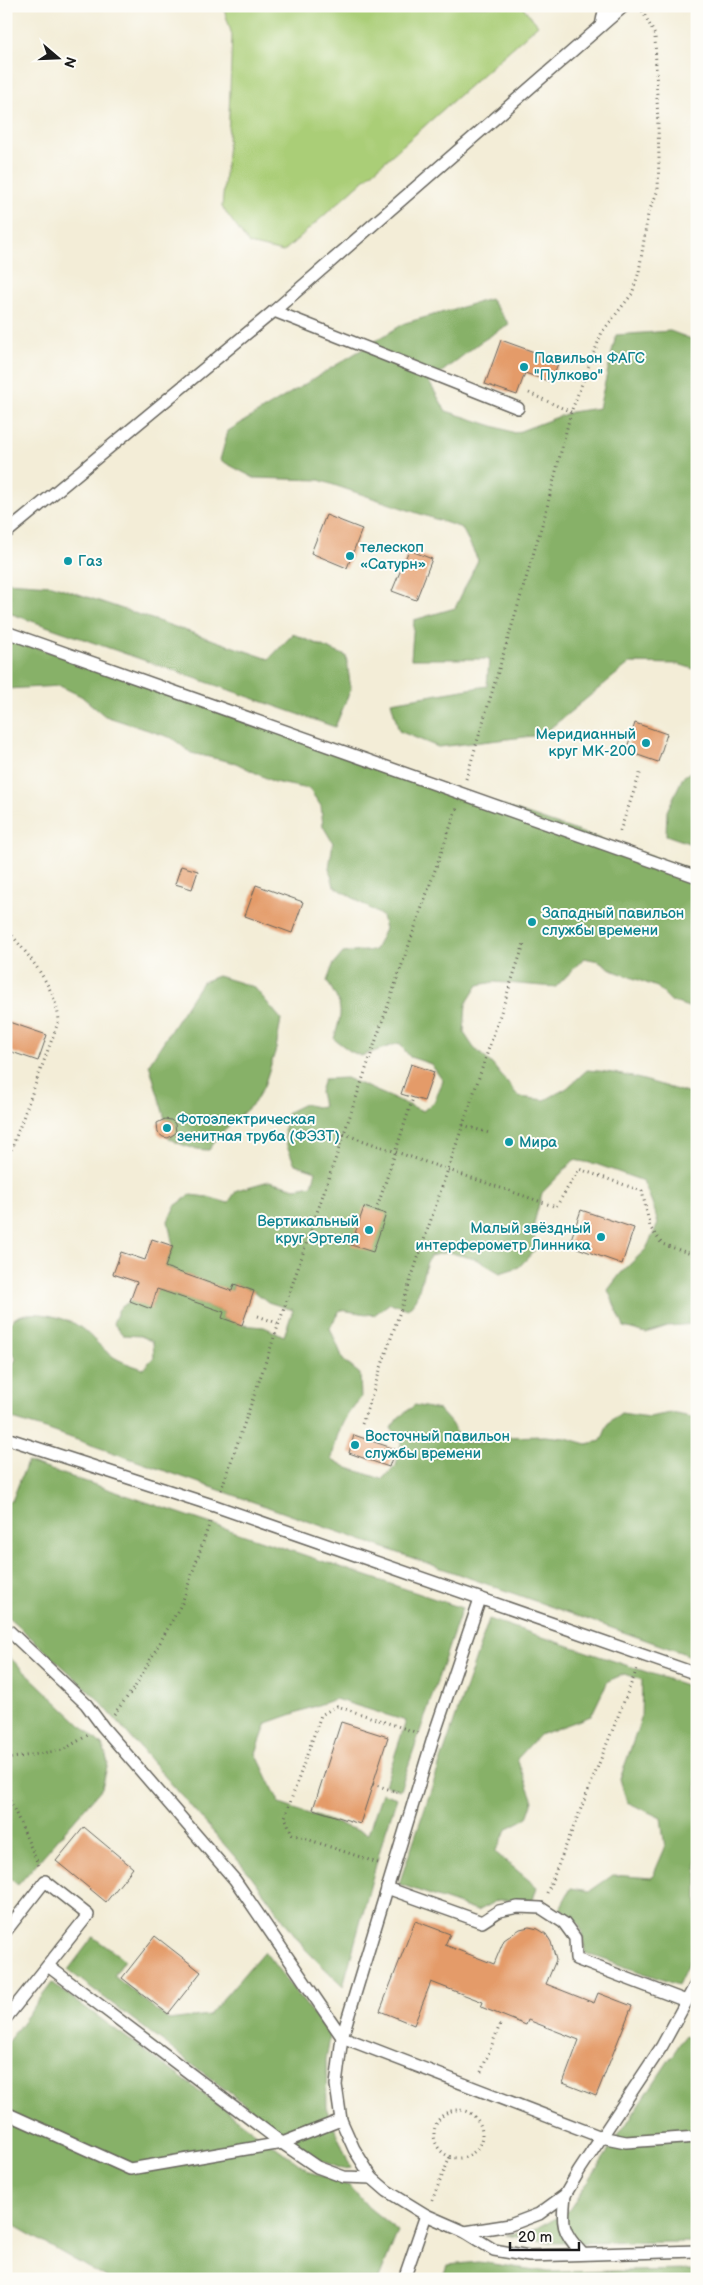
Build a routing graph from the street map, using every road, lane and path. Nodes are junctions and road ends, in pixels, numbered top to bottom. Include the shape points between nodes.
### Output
1 (605, 6) edge
2 (624, 6) edge
3 (639, 6) edge
4 (601, 26) junction
5 (274, 311) junction
6 (526, 392) dead end
7 (518, 408) dead end
8 (571, 412) junction
9 (6, 533) edge
10 (6, 632) edge
11 (641, 770) dead end
12 (462, 793) junction
13 (615, 848) junction
14 (697, 876) edge
15 (6, 928) edge
16 (525, 941) dead end
17 (413, 1098) dead end
18 (463, 1125) junction
19 (344, 1134) junction
20 (489, 1134) dead end
21 (395, 1152) junction
22 (6, 1164) edge
23 (448, 1170) junction
24 (376, 1211) dead end
25 (697, 1256) edge
26 (258, 1316) dead end
27 (280, 1324) junction
28 (362, 1424) dead end
29 (6, 1438) edge
30 (215, 1506) junction
31 (480, 1599) junction
32 (6, 1628) edge
33 (642, 1655) junction
34 (697, 1674) edge
35 (103, 1727) junction
36 (433, 1738) junction
37 (6, 1759) edge
38 (373, 1784) dead end
39 (6, 1791) edge
40 (414, 1798) junction
41 (393, 1868) junction
42 (45, 1881) junction
43 (387, 1888) junction
44 (541, 1908) junction
45 (6, 1931) edge
46 (48, 1966) junction
47 (697, 1982) edge
48 (686, 2001) junction
49 (6, 2018) edge
50 (501, 2022) dead end
51 (342, 2036) junction
52 (475, 2088) junction
53 (465, 2110) junction
54 (6, 2113) edge
55 (341, 2120) junction
56 (601, 2137) junction
57 (697, 2137) edge
58 (282, 2143) junction
59 (450, 2157) junction
60 (372, 2178) junction
61 (565, 2195) junction
62 (426, 2215) junction
63 (465, 2232) junction
64 (697, 2252) edge
65 (582, 2253) junction
66 (404, 2279) edge

1 - 4 lane
2 - 4 lane
3 - 8 path via 655,35 658,190 648,214 639,272 632,294 602,332
4 - 5 lane
5 - 7 lane
5 - 9 lane
6 - 8 path
8 - 12 path via 545,515
10 - 12 lane
11 - 13 path
12 - 13 lane
12 - 19 path
13 - 14 lane
15 - 22 path via 51,991 59,1020
16 - 18 path
17 - 21 path
18 - 20 path
18 - 23 path
19 - 21 path
19 - 27 path
21 - 23 path
21 - 24 path
23 - 25 path via 556,1207 579,1169 642,1191 650,1227 662,1244
23 - 28 path
26 - 27 path
27 - 30 path
29 - 30 lane
30 - 31 lane
30 - 35 path via 182,1603 135,1687
31 - 33 lane
31 - 36 lane
32 - 35 lane via 86,1704
33 - 34 lane
33 - 44 path
35 - 37 path via 63,1750
35 - 51 lane via 235,1880
36 - 40 lane
36 - 41 path via 337,1706 321,1715 285,1817 292,1834
38 - 40 path
39 - 42 path
40 - 41 lane
41 - 43 lane
42 - 45 lane
42 - 46 lane via 88,1914
43 - 44 lane via 482,1922 499,1912 518,1907
43 - 51 lane
44 - 48 lane via 564,1924 574,1938 576,1959
46 - 49 lane
46 - 58 lane
47 - 48 lane
48 - 56 lane via 662,2046
50 - 52 path
51 - 52 lane
51 - 55 lane via 336,2085
52 - 53 path
52 - 56 lane
53 - 59 path via 447,2112 439,2117 435,2126 436,2144
53 - 59 path via 480,2123 481,2141 469,2156
54 - 58 lane via 130,2169
55 - 58 lane
55 - 60 lane
56 - 57 lane via 626,2142
56 - 61 lane
58 - 60 lane via 317,2167 344,2177
59 - 62 path
60 - 62 lane
61 - 63 lane via 539,2214 510,2225
61 - 65 lane via 563,2218 568,2238
62 - 63 lane
62 - 66 lane
63 - 65 lane via 494,2250 529,2256
64 - 65 lane

